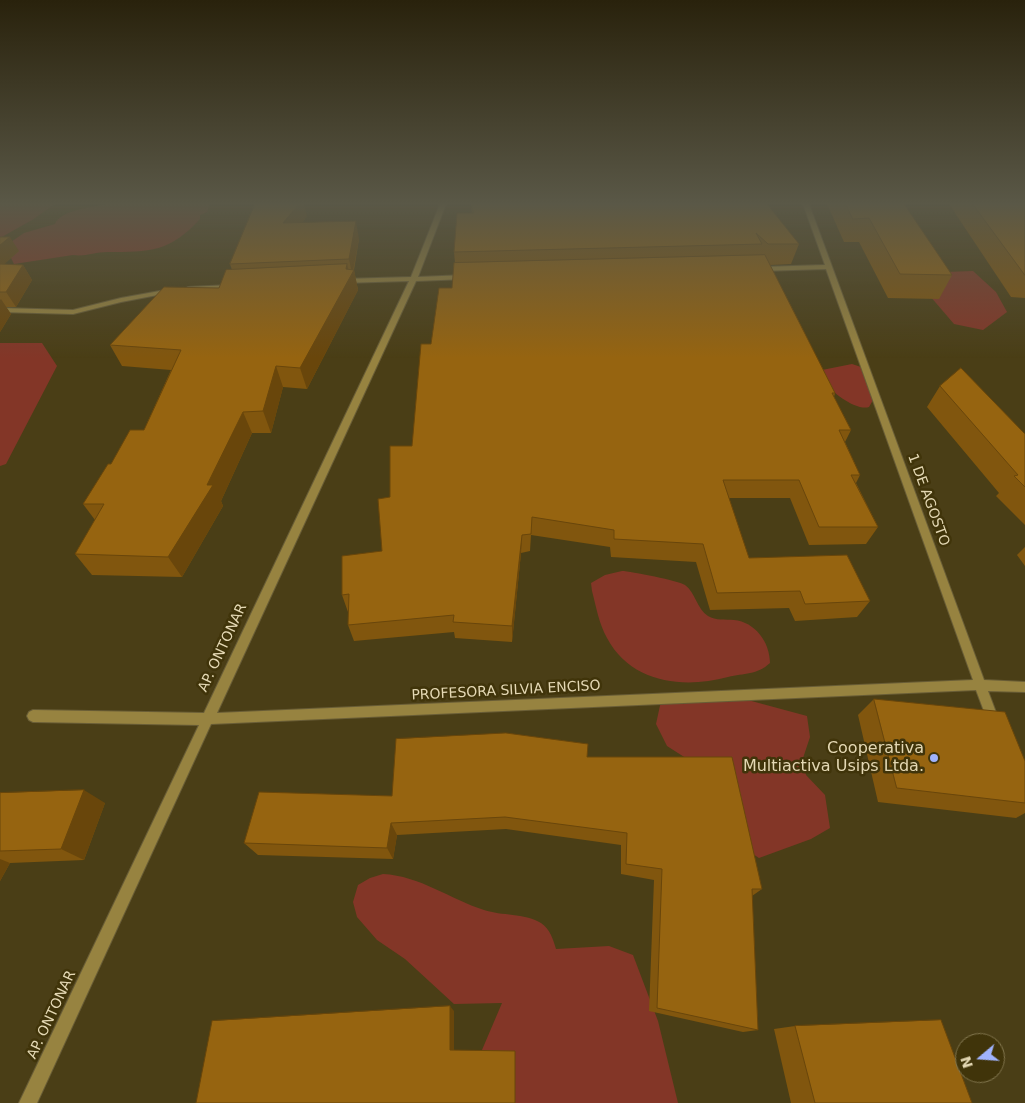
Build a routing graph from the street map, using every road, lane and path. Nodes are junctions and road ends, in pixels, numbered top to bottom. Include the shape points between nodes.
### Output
1 (423, 255) edge
2 (824, 255) edge
3 (829, 268) junction
4 (750, 270) edge
5 (473, 276) edge
6 (414, 278) junction
7 (335, 282) edge
8 (237, 286) edge
9 (0, 310) edge
10 (980, 685) junction
11 (1025, 687) edge
12 (33, 716) dead end
13 (206, 719) junction
14 (997, 731) edge
15 (28, 1103) edge

1 - 6 street, AP. ONTONAR
2 - 3 street, 1 DE AGOSTO
3 - 4 street
3 - 10 street, 1 DE AGOSTO
5 - 6 street
6 - 7 street
6 - 13 street, AP. ONTONAR
8 - 9 street via 188,289 73,312
10 - 11 street, PROFESORA SILVIA ENCISO
10 - 13 street, PROFESORA SILVIA ENCISO
10 - 14 street, 1 DE AGOSTO
12 - 13 street, PROFESORA SILVIA ENCISO
13 - 15 street, AP. ONTONAR

